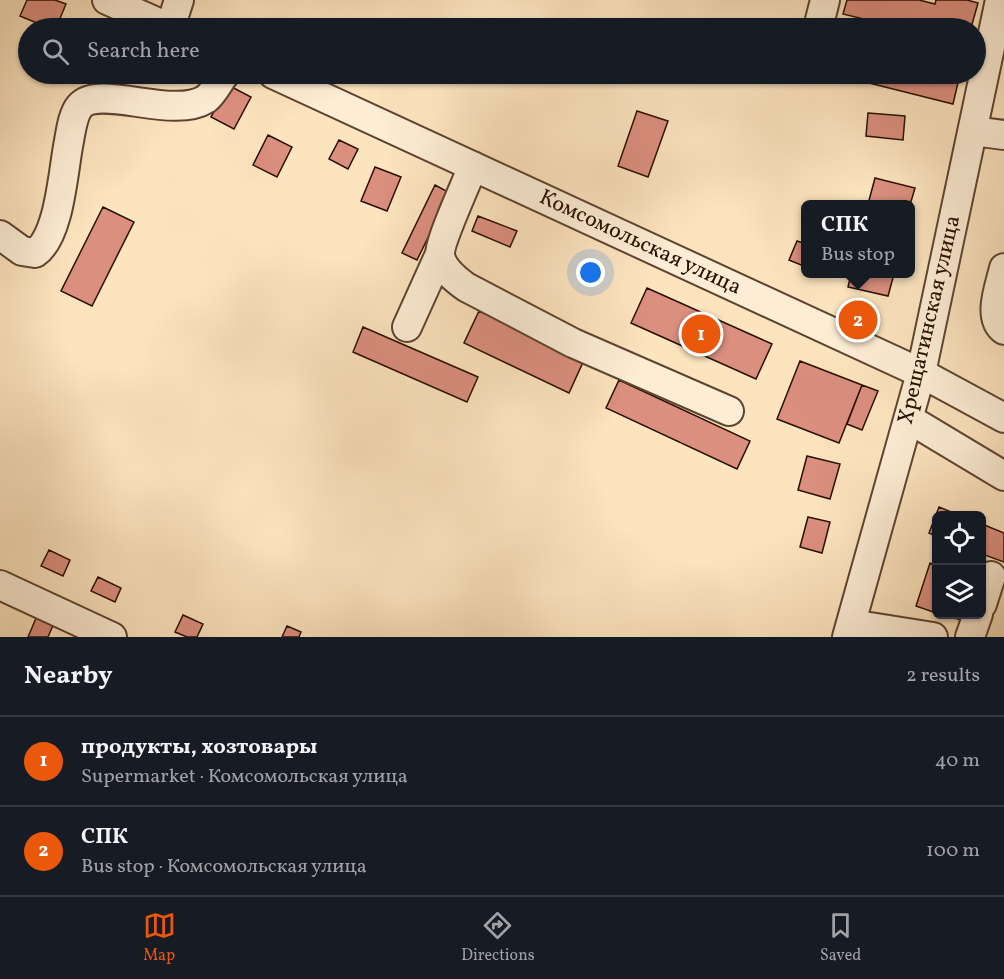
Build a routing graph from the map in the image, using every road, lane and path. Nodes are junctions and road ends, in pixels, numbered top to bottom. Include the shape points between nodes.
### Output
1 (107, 0) edge
2 (179, 0) edge
3 (825, 0) edge
4 (1000, 0) edge
5 (148, 18) edge
6 (173, 18) edge
7 (820, 18) edge
8 (986, 68) edge
9 (218, 84) edge
10 (295, 84) edge
11 (983, 84) edge
12 (973, 131) junction
13 (1004, 135) edge
14 (473, 166) junction
15 (0, 235) edge
16 (440, 254) junction
17 (1004, 268) edge
18 (407, 327) dead end
19 (1004, 330) edge
20 (921, 373) junction
21 (729, 411) dead end
22 (1004, 418) edge
23 (909, 419) junction
24 (1004, 476) edge
25 (991, 576) dead end
26 (0, 585) edge
27 (986, 590) edge
28 (977, 619) edge
29 (849, 630) edge
30 (112, 637) edge
31 (933, 637) edge
32 (970, 637) edge

1 - 5 street
2 - 6 street
3 - 7 street
4 - 8 street, Хрещатинская улица
9 - 15 street via 208,98 176,107 96,98 80,106 72,125 58,209 43,248 35,254 22,251
10 - 14 street, Комсомольская улица
11 - 12 street, Хрещатинская улица
12 - 13 street
12 - 20 street, Хрещатинская улица
14 - 16 street
14 - 20 street, Комсомольская улица
16 - 18 street
16 - 21 street via 446,268 466,287 573,343
17 - 19 street via 995,310
20 - 22 street, Комсомольская улица
20 - 23 street, Хрещатинская улица
23 - 24 street
23 - 29 street, Хрещатинская улица
25 - 27 street
26 - 30 street
28 - 32 street
29 - 31 street

